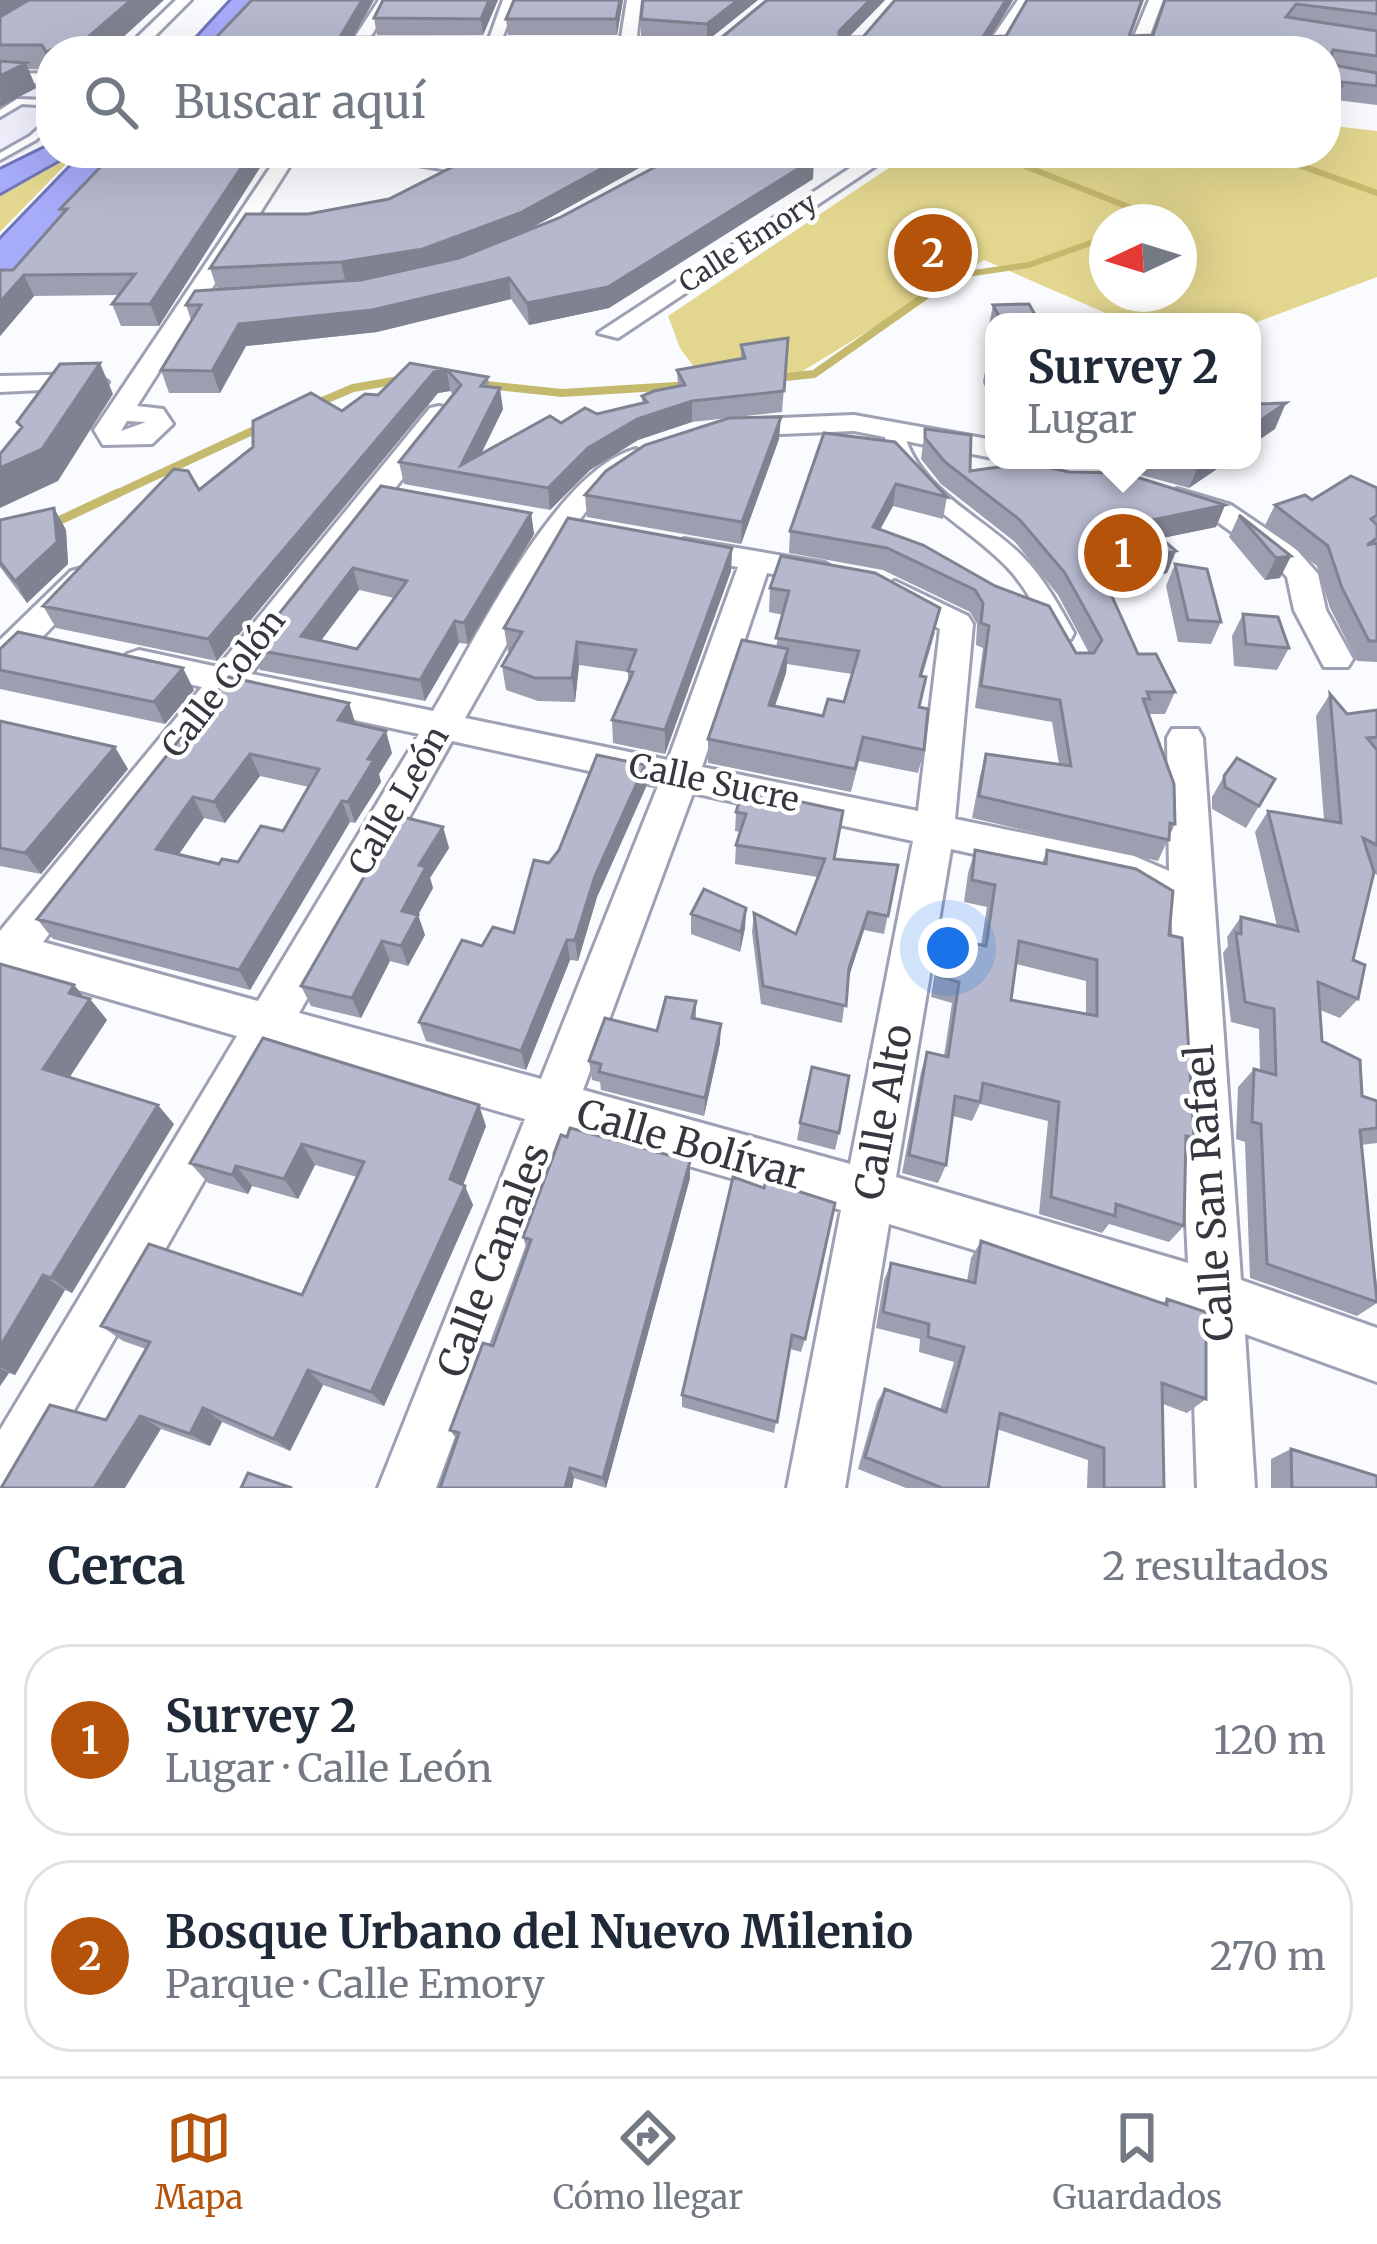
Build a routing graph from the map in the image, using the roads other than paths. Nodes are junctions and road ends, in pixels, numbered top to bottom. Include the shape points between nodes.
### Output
1 (184, 0) edge
2 (218, 0) edge
3 (245, 0) edge
4 (386, 0) edge
5 (510, 0) edge
6 (634, 0) edge
7 (1025, 0) edge
8 (1156, 0) edge
9 (146, 36) edge
10 (185, 36) edge
11 (212, 36) edge
12 (364, 36) edge
13 (495, 36) edge
14 (629, 36) edge
15 (1001, 36) edge
16 (1142, 36) edge
17 (0, 78) edge
18 (36, 78) edge
19 (36, 102) edge
20 (0, 114) edge
21 (36, 135) edge
22 (0, 157) edge
23 (36, 163) edge
24 (88, 168) edge
25 (283, 168) edge
26 (473, 168) edge
27 (810, 168) edge
28 (863, 168) edge
29 (848, 178) junction
30 (0, 183) edge
31 (430, 188) edge
32 (0, 261) edge
33 (610, 332) dead end
34 (141, 381) junction
35 (0, 384) edge
36 (448, 403) edge
37 (120, 412) dead end
38 (893, 429) junction
39 (985, 449) edge
40 (1138, 488) edge
41 (374, 493) junction
42 (420, 501) edge
43 (547, 524) junction
44 (603, 533) edge
45 (646, 541) edge
46 (110, 548) edge
47 (756, 561) junction
48 (69, 646) edge
49 (12, 648) edge
50 (1072, 653) edge
51 (113, 656) edge
52 (1336, 658) dead end
53 (225, 681) junction
54 (442, 725) junction
55 (1185, 738) dead end
56 (681, 775) junction
57 (935, 828) junction
58 (1188, 898) junction
59 (4, 955) edge
60 (267, 1025) junction
61 (551, 1105) junction
62 (868, 1193) junction
63 (1219, 1298) junction
64 (1377, 1355) edge
65 (0, 1484) edge
66 (407, 1488) edge
67 (816, 1488) edge
68 (1226, 1488) edge

1 - 9 street
2 - 10 highway
3 - 11 highway
4 - 12 street
5 - 13 street
6 - 14 street
7 - 15 street
8 - 16 street
17 - 18 street
19 - 20 lane via 20,100
21 - 22 lane
23 - 30 highway
24 - 32 highway
25 - 34 street via 206,301
26 - 31 street
27 - 29 street
28 - 29 street, Calle Emory
29 - 33 street, Calle Emory
34 - 35 street
34 - 37 street
36 - 41 street, Calle Colón
38 - 39 street, Calle León
38 - 43 street, Calle León via 854,423 683,436 594,483
38 - 50 street via 893,443 920,482 1018,565
40 - 52 street via 1221,511 1285,556 1302,574 1310,610
41 - 42 street
41 - 53 street, Calle Colón
43 - 44 street
43 - 54 street, Calle León
45 - 47 street
46 - 49 street
47 - 56 street, Calle Canales
47 - 57 street, Calle Alto via 881,584 957,624
48 - 49 street
51 - 53 street, Calle Sucre
53 - 54 street, Calle Sucre
53 - 59 street, Calle Colón
54 - 56 street, Calle Sucre
54 - 60 street, Calle León
55 - 58 street, Calle San Rafael
56 - 57 street, Calle Sucre
56 - 61 street, Calle Canales
57 - 58 street, Calle Sucre via 1134,872
57 - 62 street, Calle Alto
58 - 63 street, Calle San Rafael
59 - 60 street, Calle Bolívar
60 - 61 street, Calle Bolívar
60 - 65 street, Calle León
61 - 62 street, Calle Bolívar
61 - 66 street, Calle Canales
62 - 63 street, Calle Bolívar
62 - 67 street, Calle Alto
63 - 64 street, Calle Bolívar
63 - 68 street, Calle San Rafael

